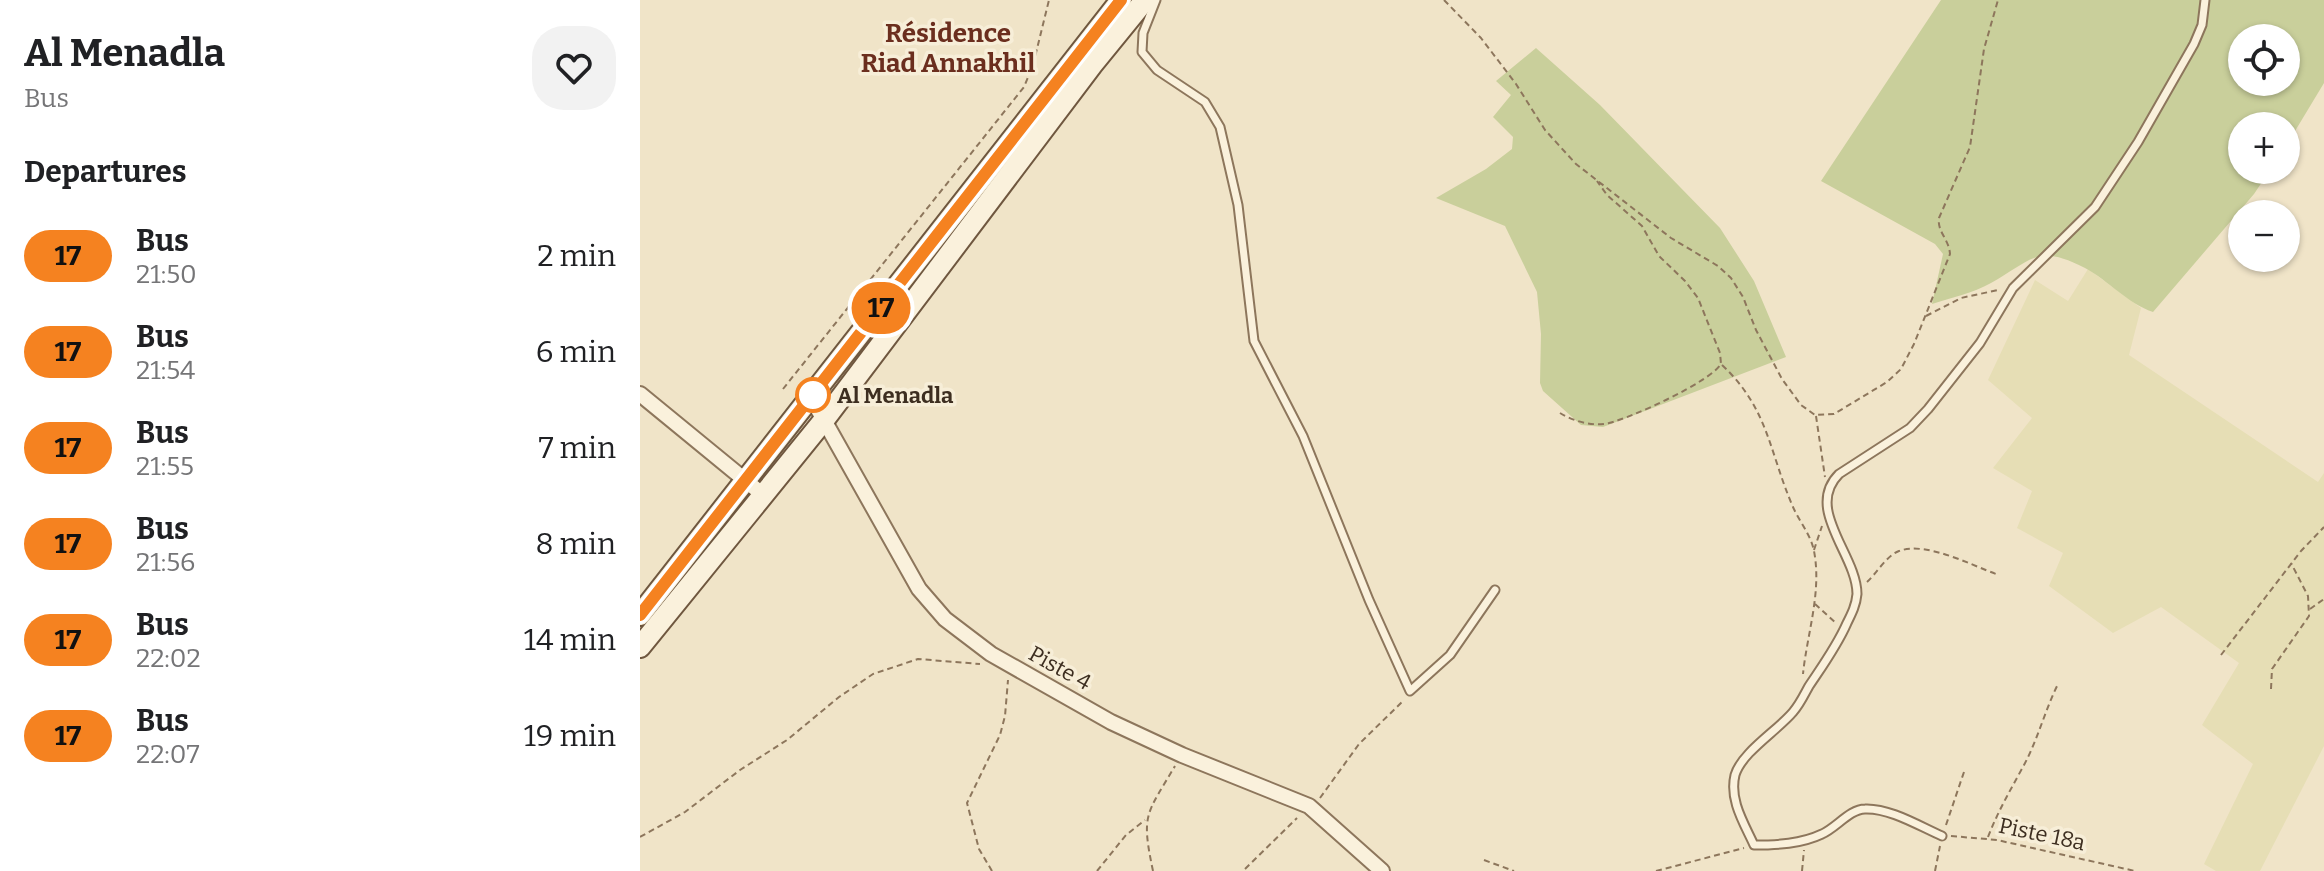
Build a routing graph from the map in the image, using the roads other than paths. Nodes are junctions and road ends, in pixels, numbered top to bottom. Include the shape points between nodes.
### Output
1 (1121, 0) edge
2 (1145, 0) edge
3 (1156, 0) edge
4 (2205, 0) edge
5 (640, 394) edge
6 (811, 397) junction
7 (824, 420) junction
8 (754, 487) junction
9 (1495, 590) dead end
10 (640, 615) edge
11 (640, 647) edge
12 (1942, 836) road end
13 (1382, 871) edge

1 - 6 main road
2 - 7 main road
3 - 9 lane via 1142,52 1149,64 1205,102 1220,127 1238,205 1254,341 1303,436 1410,691 1450,655
4 - 12 lane via 2194,44 2095,207 2013,288 1980,343 1910,428 1831,482 1828,510 1857,590 1855,607 1800,702 1735,775 1735,801 1754,845 1804,841 1867,809
5 - 8 street
6 - 7 street, Piste 4
6 - 8 main road
7 - 8 main road
7 - 13 street, Piste 4 via 929,604 963,634 1111,722 1311,807
8 - 10 main road
8 - 11 main road

